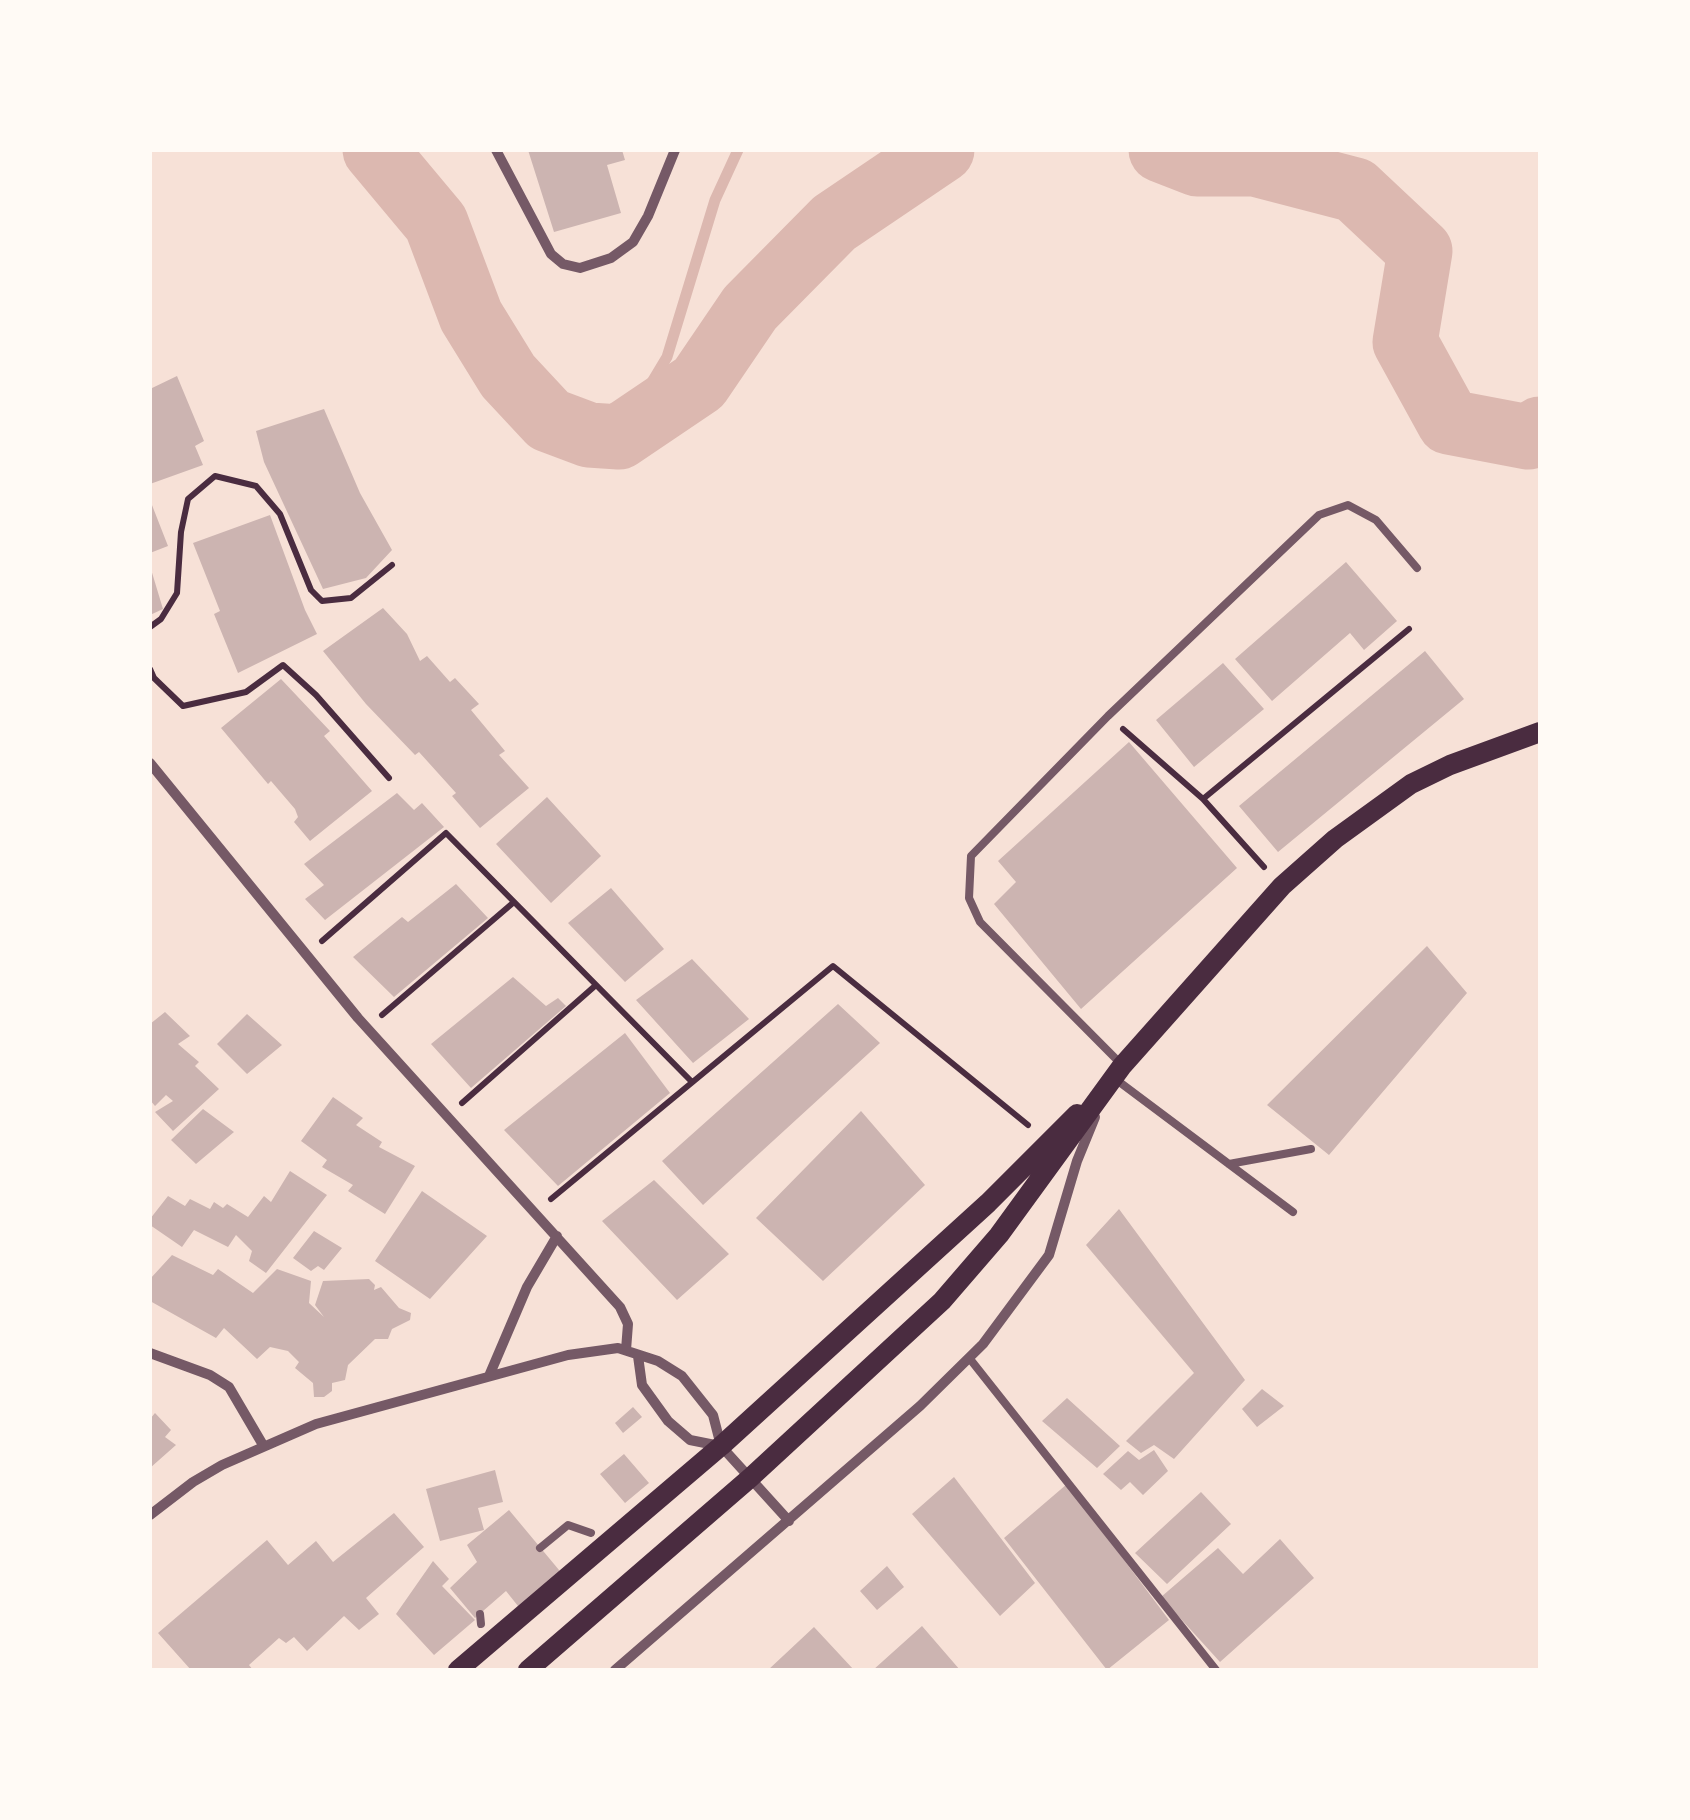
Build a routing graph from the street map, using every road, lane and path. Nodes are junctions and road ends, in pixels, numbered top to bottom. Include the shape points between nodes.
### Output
1 (496, 150) edge
2 (675, 150) edge
3 (392, 566) dead end
4 (1417, 568) dead end
5 (150, 627) edge
6 (1409, 628) dead end
7 (150, 668) edge
8 (1108, 716) junction
9 (1540, 732) edge
10 (150, 763) edge
11 (155, 778) edge
12 (389, 778) dead end
13 (1202, 800) junction
14 (1282, 886) junction
15 (514, 902) junction
16 (305, 956) junction
17 (596, 986) junction
18 (367, 1028) junction
19 (1118, 1072) junction
20 (692, 1082) junction
21 (446, 1116) junction
22 (1048, 1142) junction
23 (1311, 1149) dead end
24 (1229, 1164) junction
25 (534, 1212) junction
26 (1293, 1212) dead end
27 (557, 1236) junction
28 (626, 1350) junction
29 (150, 1353) edge
30 (638, 1356) junction
31 (970, 1358) junction
32 (489, 1376) junction
33 (263, 1445) junction
34 (721, 1446) junction
35 (750, 1478) junction
36 (150, 1514) edge
37 (789, 1521) junction
38 (591, 1533) dead end
39 (540, 1548) dead end
40 (458, 1670) edge
41 (528, 1670) edge
42 (615, 1670) edge
43 (1216, 1670) edge

1 - 2 street via 551,254 580,268 633,242
3 - 5 path via 352,598 322,601 311,590 280,514 256,486 215,476 188,499 177,593
4 - 8 lane via 1376,520 1348,505 1320,516
6 - 13 path
7 - 12 path via 183,706 246,692 284,665
8 - 13 path
8 - 19 lane via 971,856 968,878 980,922
9 - 14 main road via 1411,784
10 - 11 street
11 - 16 street
13 - 14 path
14 - 19 main road
15 - 16 path via 446,833
15 - 17 path
15 - 18 path
16 - 18 street
17 - 20 path
17 - 21 path
18 - 21 street
19 - 22 main road
19 - 24 lane
19 - 31 street via 1076,1161 1049,1255
19 - 35 main road via 1000,1236 951,1292
20 - 22 path via 833,966
20 - 25 path
21 - 25 street
22 - 34 main road
23 - 24 lane
24 - 26 lane
25 - 27 street
27 - 28 street via 624,1312
27 - 32 street
28 - 30 street
28 - 32 street via 580,1353
29 - 33 street via 229,1387
30 - 34 street via 666,1365 693,1388 714,1416
30 - 34 street via 642,1385 668,1421 690,1440
31 - 37 street
31 - 43 lane
32 - 33 street via 334,1418
33 - 36 street
34 - 35 street
34 - 40 main road
35 - 37 street
35 - 41 main road
37 - 42 street
38 - 39 lane via 568,1526

